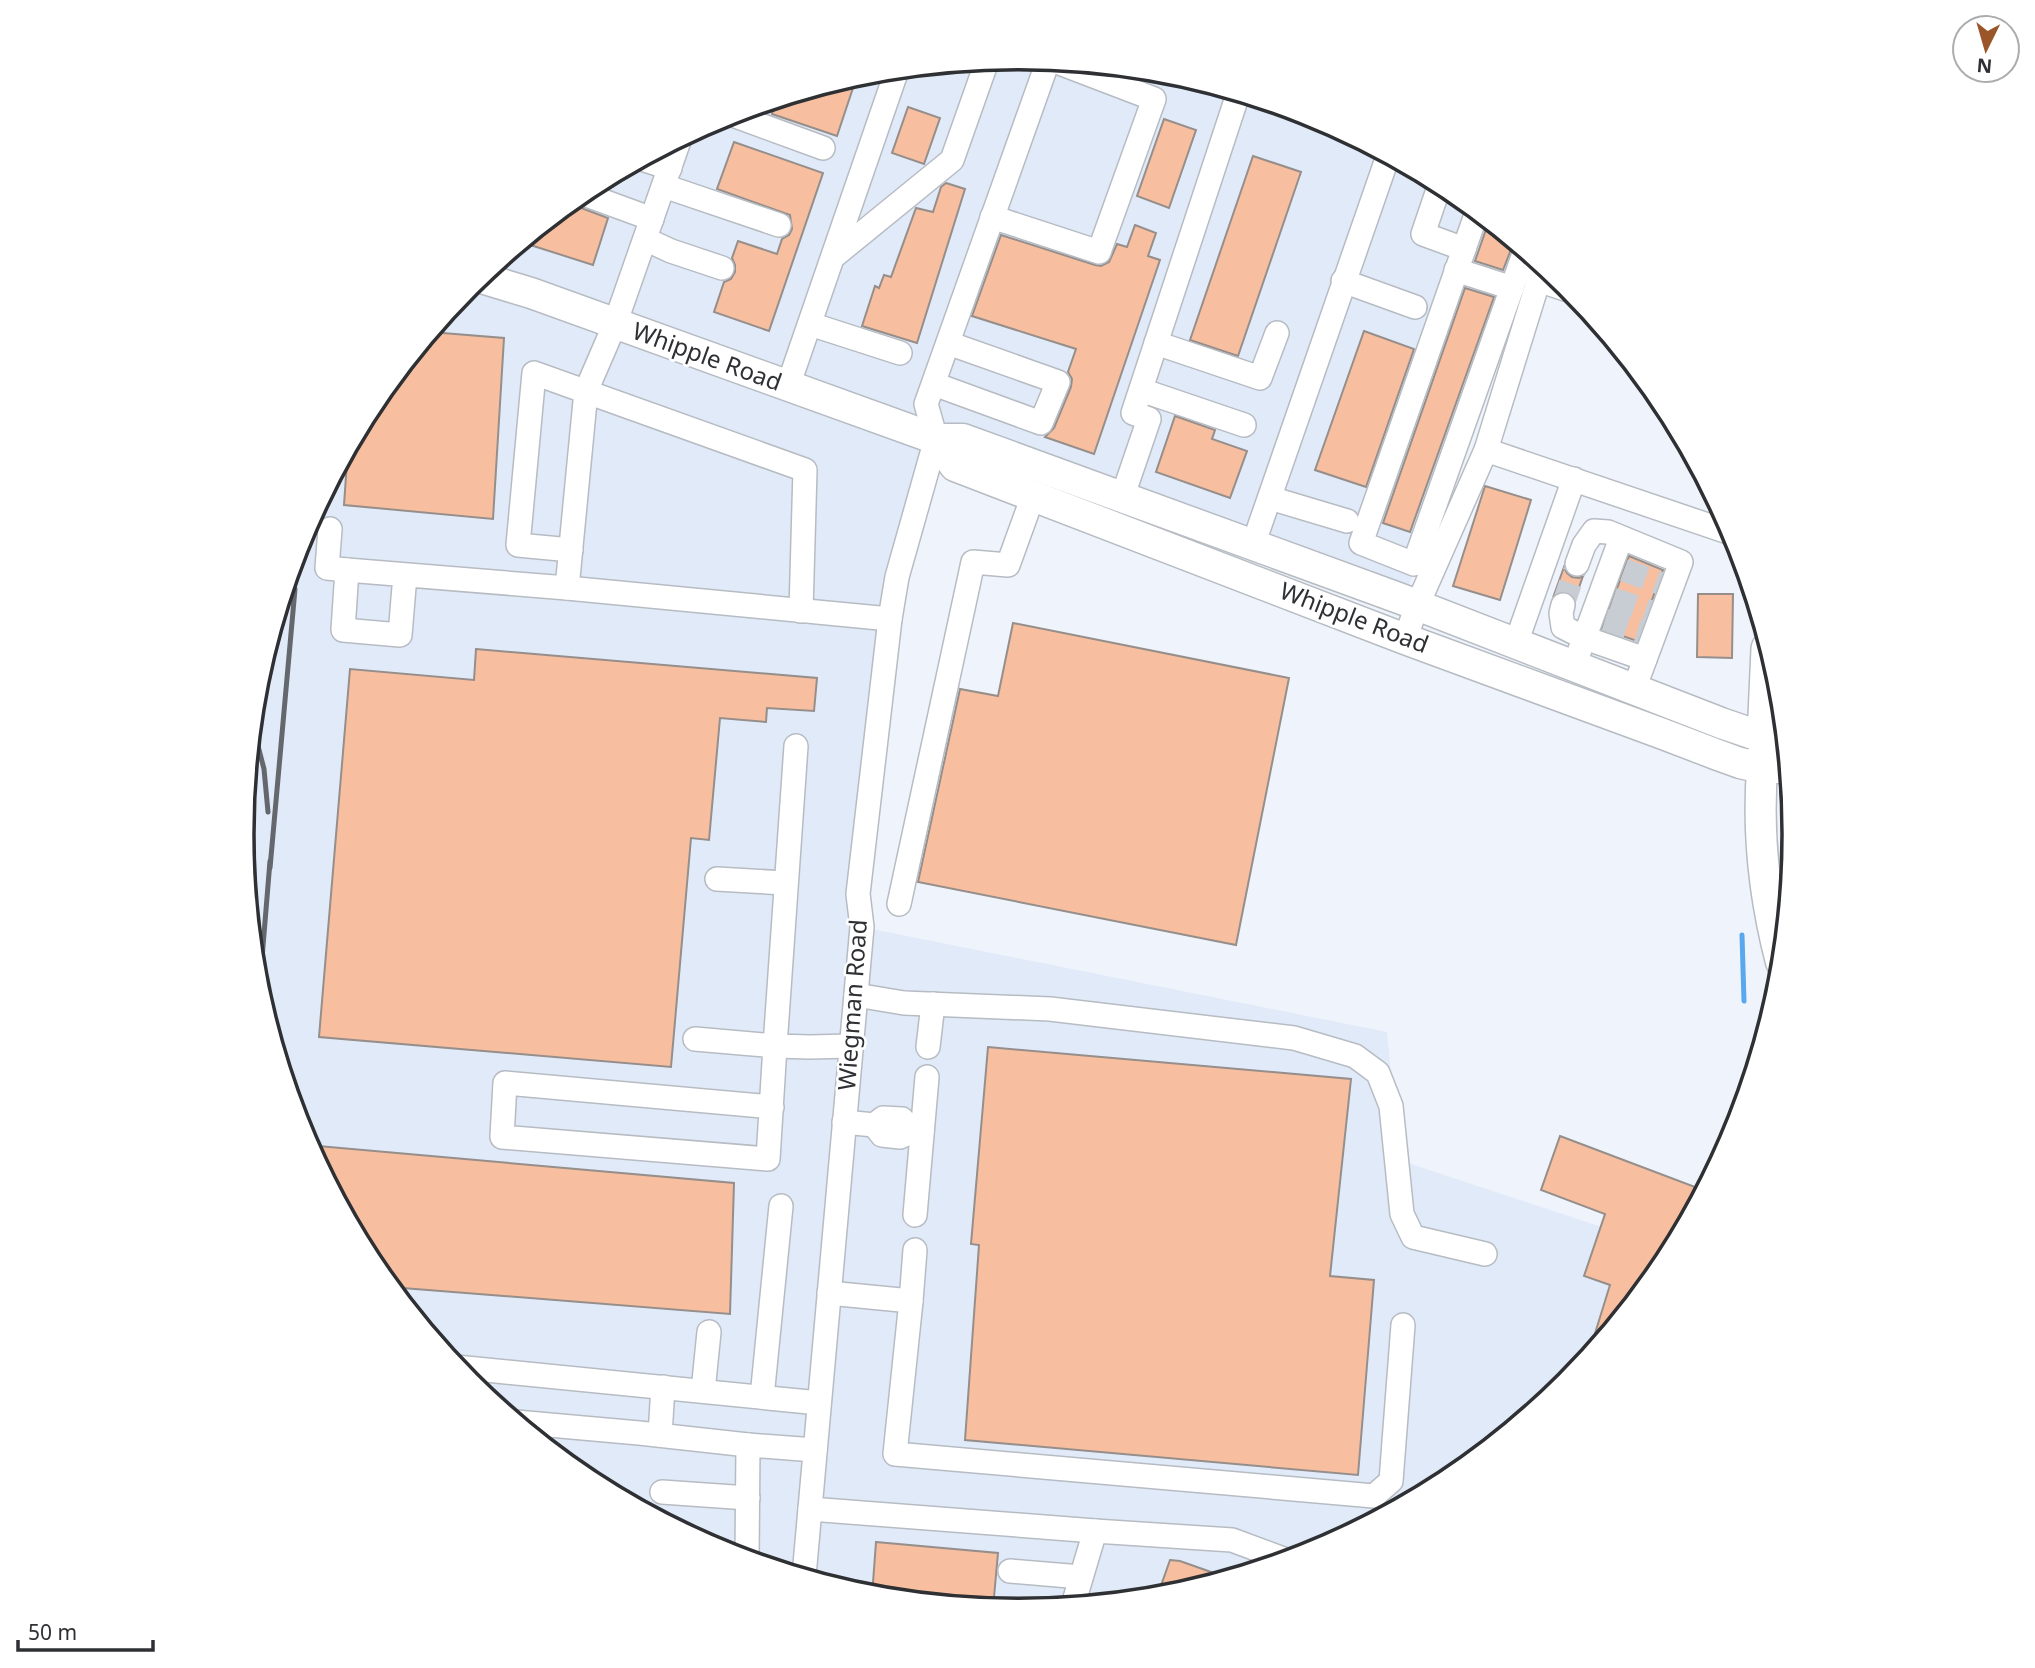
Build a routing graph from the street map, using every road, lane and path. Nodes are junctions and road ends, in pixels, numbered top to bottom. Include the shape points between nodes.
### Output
1 (983, 71) edge
2 (1044, 71) edge
3 (1089, 74) edge
4 (893, 81) edge
5 (1235, 102) edge
6 (747, 120) edge
7 (823, 148) dead end
8 (676, 151) edge
9 (1385, 164) edge
10 (650, 165) edge
11 (667, 177) junction
12 (1436, 195) edge
13 (592, 200) edge
14 (992, 217) junction
15 (1474, 221) edge
16 (779, 225) dead end
17 (648, 229) junction
18 (833, 257) junction
19 (1460, 260) junction
20 (1522, 261) edge
21 (722, 268) dead end
22 (1540, 277) edge
23 (491, 281) edge
24 (1343, 281) junction
25 (1512, 288) junction
26 (1415, 307) dead end
27 (615, 324) junction
28 (810, 324) junction
29 (1277, 333) dead end
30 (948, 343) junction
31 (1157, 343) junction
32 (900, 353) dead end
33 (934, 384) junction
34 (788, 386) junction
35 (1141, 390) junction
36 (586, 391) junction
37 (1244, 425) dead end
38 (936, 439) junction
39 (1486, 450) junction
40 (1574, 479) junction
41 (1033, 496) junction
42 (1122, 498) junction
43 (1270, 498) junction
44 (1347, 521) dead end
45 (1717, 528) edge
46 (330, 529) dead end
47 (1621, 538) junction
48 (1253, 545) junction
49 (571, 550) junction
50 (1392, 556) junction
51 (1577, 564) tunnel mouth
52 (347, 570) junction
53 (405, 575) junction
54 (567, 588) junction
55 (1379, 592) junction
56 (1563, 605) tunnel mouth
57 (1417, 606) junction
58 (801, 611) junction
59 (890, 619) junction
60 (1585, 638) junction
61 (1405, 639) junction
62 (1516, 643) junction
63 (1645, 659) junction
64 (1574, 666) junction
65 (1634, 689) junction
66 (796, 746) dead end
67 (1777, 755) edge
68 (717, 879) dead end
69 (785, 883) junction
70 (899, 904) dead end
71 (1775, 933) edge
72 (856, 995) junction
73 (933, 1004) junction
74 (695, 1039) dead end
75 (775, 1046) junction
76 (851, 1046) junction
77 (928, 1047) dead end
78 (927, 1077) dead end
79 (772, 1107) junction
80 (844, 1122) junction
81 (918, 1131) junction
82 (781, 1206) dead end
83 (915, 1215) dead end
84 (915, 1250) dead end
85 (1485, 1254) dead end
86 (829, 1293) junction
87 (911, 1301) junction
88 (1404, 1325) dead end
89 (709, 1332) dead end
90 (472, 1369) edge
91 (663, 1387) junction
92 (702, 1391) junction
93 (762, 1397) junction
94 (819, 1403) junction
95 (532, 1423) edge
96 (660, 1435) junction
97 (748, 1445) junction
98 (815, 1450) junction
99 (662, 1492) dead end
100 (748, 1498) junction
101 (810, 1508) junction
102 (1095, 1531) junction
103 (747, 1548) edge
104 (1271, 1554) edge
105 (804, 1567) edge
106 (1010, 1571) dead end
107 (1081, 1577) junction
108 (1076, 1595) edge

1 - 18 street via 952,160
2 - 14 street
3 - 14 street via 1154,99 1099,252
4 - 18 street
5 - 31 street
6 - 7 street
8 - 11 street
9 - 24 street
10 - 11 street
11 - 16 street
11 - 17 street
12 - 19 street via 1423,234
13 - 17 street
14 - 30 street
15 - 19 street
17 - 21 street via 671,251
17 - 27 street
18 - 28 street
19 - 25 street
19 - 50 street via 1361,543
20 - 25 street
22 - 39 street
23 - 27 main road, Whipple Road
24 - 26 street
24 - 43 street
25 - 50 street via 1414,564
27 - 34 main road, Whipple Road
27 - 36 street
28 - 32 street
28 - 34 street
29 - 31 street via 1260,378
30 - 33 street
30 - 33 street via 1058,382 1041,423
31 - 35 street
33 - 38 street via 926,404
34 - 38 main road, Whipple Road
35 - 37 street
35 - 42 street via 1133,413 1149,418
36 - 49 street
36 - 49 street via 534,373 518,545
36 - 58 street via 805,470
38 - 41 main road, Whipple Road via 955,466
38 - 42 main road, Whipple Road via 963,439
38 - 59 street, Wiegman Road
39 - 40 street
39 - 57 street
40 - 45 street
40 - 62 street
41 - 61 main road, Whipple Road
41 - 70 street via 1008,565 973,562
42 - 48 main road, Whipple Road
43 - 44 street
43 - 48 street
46 - 52 street via 327,568
47 - 51 street via 1594,531
47 - 60 street via 1618,567
47 - 63 street via 1681,562 1652,624
48 - 55 main road, Whipple Road
49 - 54 street
50 - 55 street
52 - 53 street
52 - 53 street via 343,630 388,634 400,635
53 - 54 street
54 - 58 street
55 - 57 main road, Whipple Road
56 - 60 street via 1563,627
57 - 61 street
57 - 62 main road, Whipple Road
58 - 59 street
59 - 72 street, Wiegman Road via 858,894 862,927
60 - 63 street
60 - 64 street
61 - 67 main road, Whipple Road via 1740,763
62 - 64 main road, Whipple Road
63 - 65 street
64 - 65 main road, Whipple Road
65 - 67 main road, Whipple Road via 1721,723
66 - 69 street
67 - 71 main road via 1760,802 1766,888
68 - 69 street
69 - 75 street
72 - 73 street
72 - 76 street, Wiegman Road
73 - 77 street
73 - 85 street via 1050,1009 1294,1038 1355,1056 1378,1073 1391,1106 1402,1214 1413,1237
74 - 75 street
75 - 76 street
75 - 79 street
76 - 80 street, Wiegman Road
78 - 81 street
79 - 79 street via 768,1159 502,1137 505,1083
80 - 81 street via 874,1125 883,1135 900,1137
80 - 86 street, Wiegman Road
81 - 83 street
82 - 93 street
84 - 87 street
86 - 87 street
86 - 94 street, Wiegman Road
87 - 88 street via 895,1454 1374,1496 1391,1481
89 - 92 street
90 - 91 street
91 - 92 street
91 - 96 street
92 - 93 street
93 - 94 street
94 - 98 street, Wiegman Road
95 - 96 street
96 - 97 street
97 - 98 street
97 - 100 street
98 - 101 street, Wiegman Road
99 - 100 street
100 - 103 street
101 - 102 street
101 - 105 street, Wiegman Road
102 - 104 street via 1232,1540
102 - 107 street
106 - 107 street
107 - 108 street

